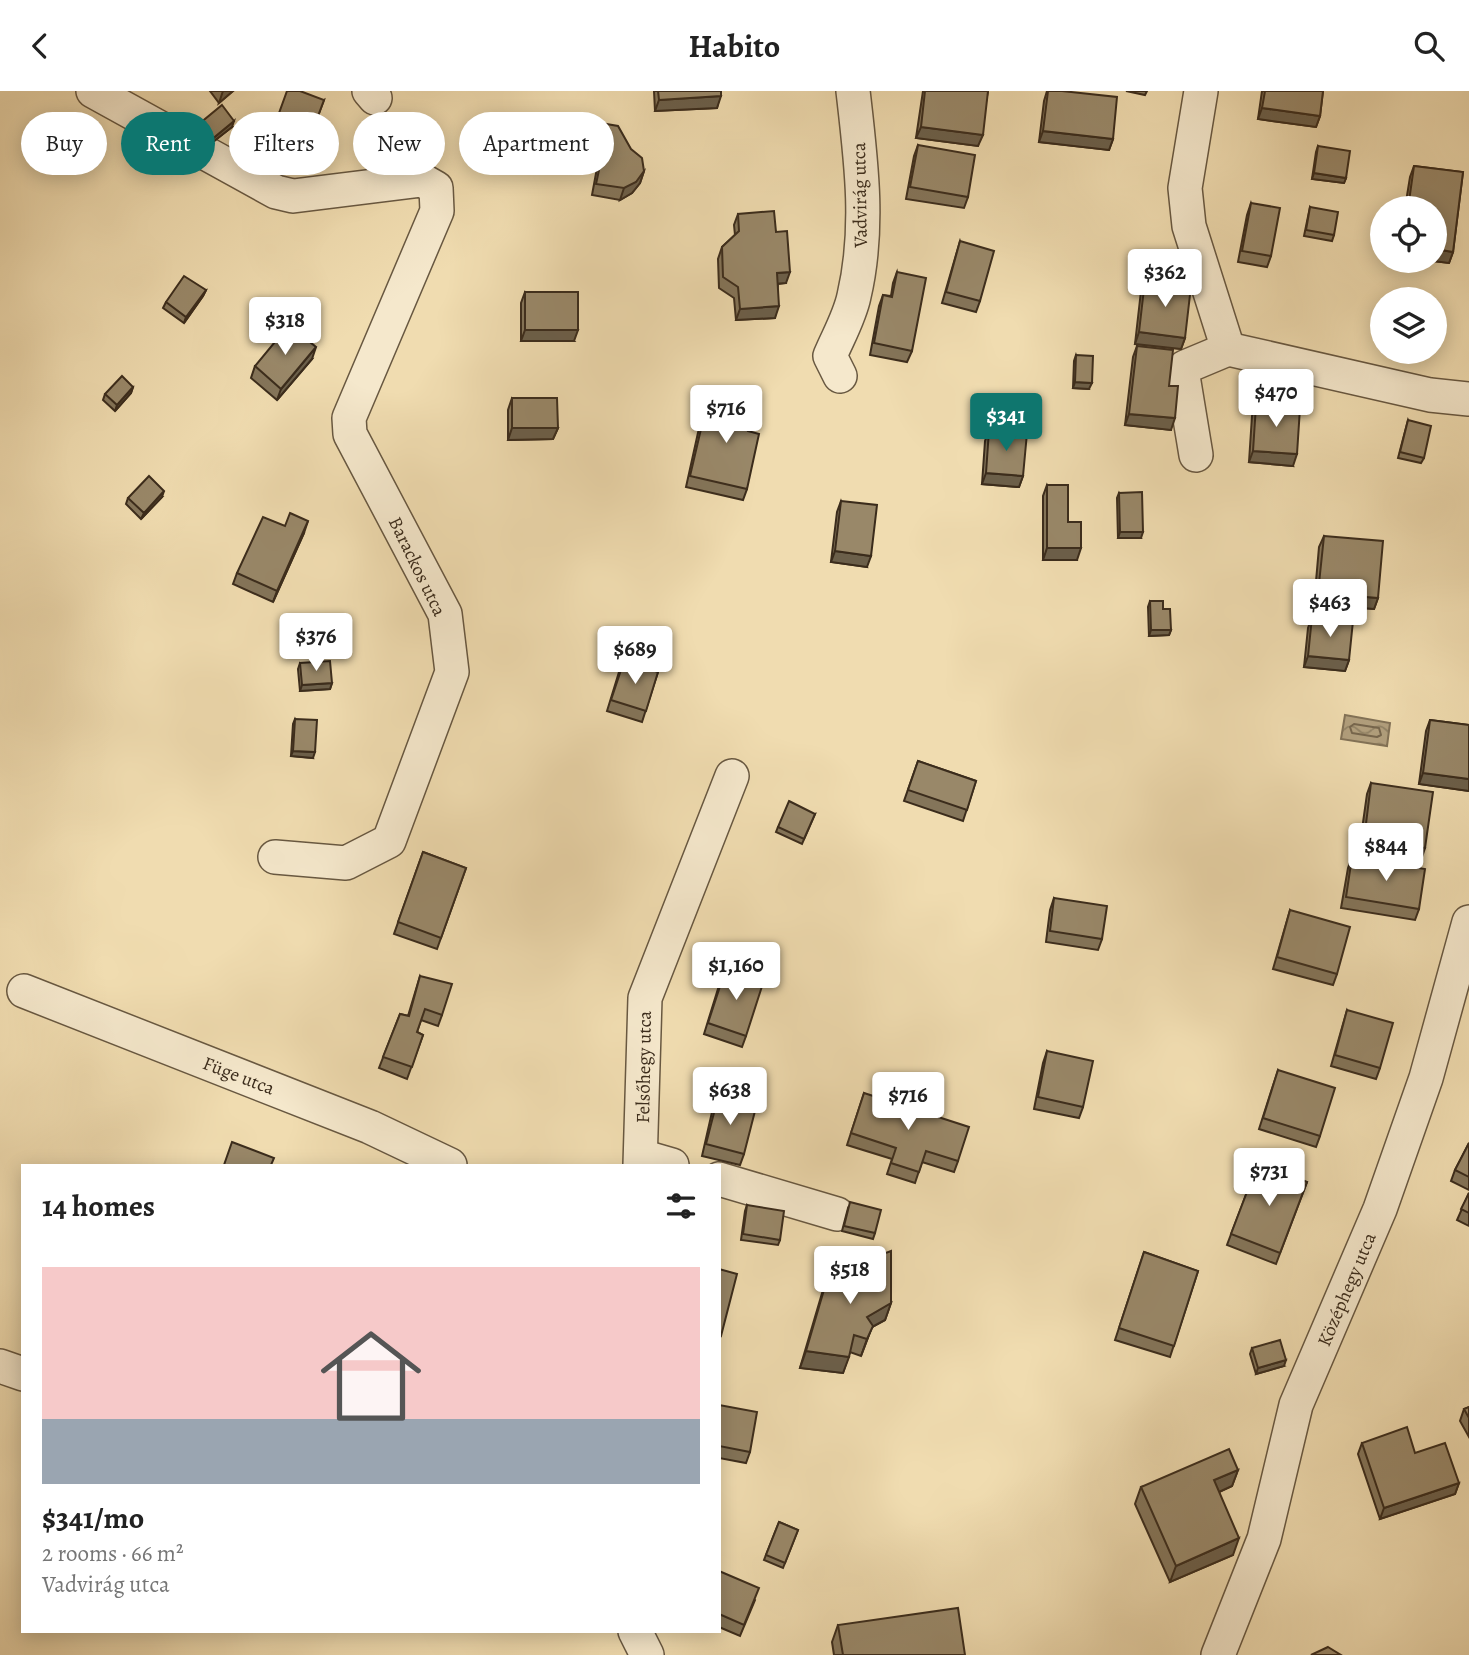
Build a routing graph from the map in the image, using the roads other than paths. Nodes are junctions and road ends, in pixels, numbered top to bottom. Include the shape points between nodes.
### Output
1 (93, 91) edge
2 (853, 91) edge
3 (1201, 91) edge
4 (1228, 349) junction
5 (840, 376) dead end
6 (1469, 400) edge
7 (1196, 455) dead end
8 (732, 776) dead end
9 (275, 857) dead end
10 (1469, 922) edge
11 (24, 991) dead end
12 (651, 1162) edge
13 (448, 1164) edge
14 (721, 1180) edge
15 (837, 1214) dead end
16 (0, 1366) edge
17 (21, 1373) edge
18 (636, 1633) edge
19 (648, 1655) edge
20 (1218, 1655) edge

1 - 9 street, Barackos utca via 276,192 293,195 422,180 436,187 437,211 349,418 350,434 445,614 452,672 389,841 346,863
2 - 5 street, Vadvirág utca via 862,168 863,237 854,298 830,356
3 - 4 street via 1185,187 1189,226
4 - 6 street
4 - 7 street via 1185,367
8 - 12 street, Felsőhegy utca via 645,997
10 - 20 street, Középhegy utca via 1426,1077 1380,1209 1296,1405 1264,1539
11 - 13 street, Füge utca via 370,1127
14 - 15 street
16 - 17 street
18 - 19 street

